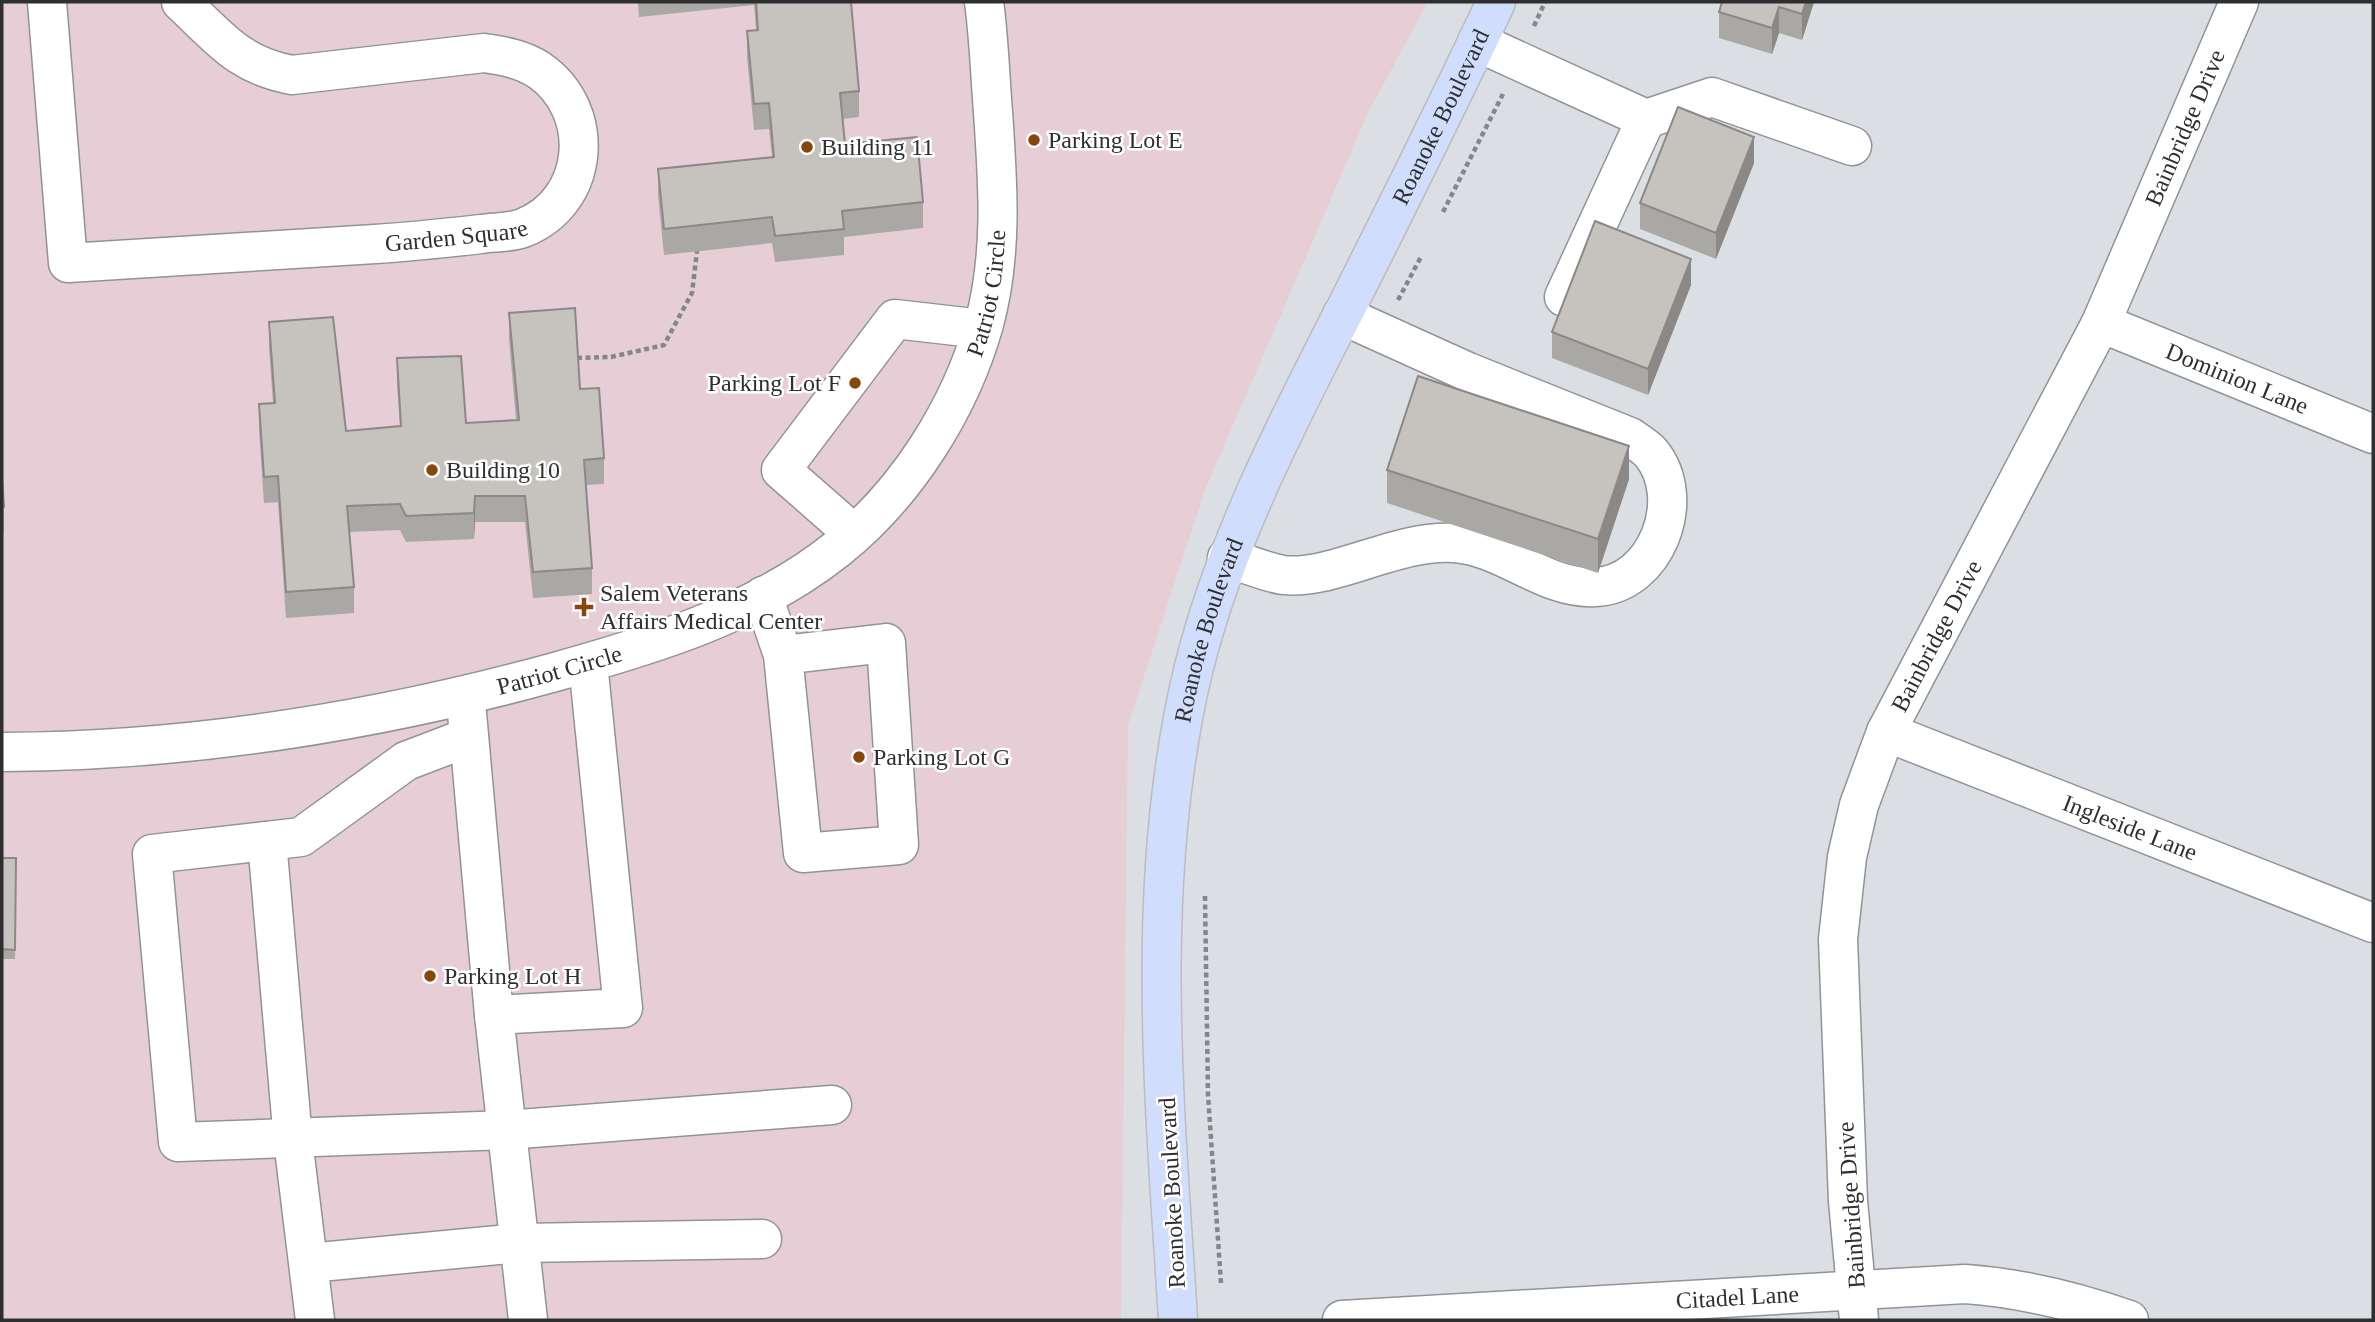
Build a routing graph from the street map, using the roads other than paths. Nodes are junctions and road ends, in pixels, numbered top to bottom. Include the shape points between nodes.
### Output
1 (47, 2) edge
2 (181, 2) edge
3 (984, 2) edge
4 (1496, 2) edge
5 (2239, 2) edge
6 (1478, 42) junction
7 (1646, 119) junction
8 (1852, 146) dead end
9 (1564, 297) edge
10 (1342, 315) junction
11 (2101, 323) junction
12 (982, 329) junction
13 (2373, 434) edge
14 (854, 534) junction
15 (1227, 558) junction
16 (763, 596) junction
17 (783, 655) junction
18 (588, 663) junction
19 (465, 696) junction
20 (1886, 732) junction
21 (469, 737) junction
22 (2, 752) edge
23 (267, 841) junction
24 (2373, 923) edge
25 (494, 1015) junction
26 (832, 1105) dead end
27 (507, 1130) junction
28 (293, 1140) junction
29 (762, 1239) dead end
30 (520, 1243) junction
31 (309, 1263) junction
32 (1857, 1304) edge
33 (315, 1320) edge
34 (528, 1320) edge
35 (1178, 1320) edge
36 (1342, 1320) edge
37 (2129, 1320) edge

1 - 2 street, Garden Square via 68,263 414,242 520,229 545,217 565,197 577,172 580,149 574,116 565,99 539,71 513,57 484,53 292,75 264,70 244,59
3 - 12 street, Patriot Circle via 1000,202 996,264
4 - 6 main road, Roanoke Boulevard
5 - 11 street, Bainbridge Drive
6 - 7 street
6 - 10 main road, Roanoke Boulevard
7 - 8 street via 1712,97
7 - 9 street
10 - 15 main road, Roanoke Boulevard via 1264,470
10 - 15 street via 1630,437 1652,453 1663,477 1667,510 1661,538 1646,563 1622,581 1597,588 1569,586 1457,543 1388,551 1313,574 1283,575
11 - 13 street, Dominion Lane
11 - 20 street, Bainbridge Drive
12 - 14 street, Patriot Circle via 962,384 933,439 890,498
12 - 14 street via 895,318 781,470
14 - 16 street, Patriot Circle
15 - 35 main road, Roanoke Boulevard via 1194,667 1165,855 1163,982
16 - 17 street
16 - 18 street, Patriot Circle via 705,624
17 - 17 street via 886,643 900,845 803,853
18 - 19 street, Patriot Circle
18 - 25 street via 624,1008
19 - 21 street
19 - 22 street, Patriot Circle via 338,723 204,742
20 - 24 street, Ingleside Lane
20 - 32 street, Bainbridge Drive via 1859,805 1839,911 1848,1201
21 - 23 street via 406,761 301,837
21 - 25 street
23 - 28 street
23 - 28 street via 152,854 178,1143
25 - 27 street
26 - 27 street
27 - 28 street
27 - 30 street
28 - 31 street
29 - 30 street
30 - 31 street
30 - 34 street
31 - 33 street
32 - 36 street, Citadel Lane
32 - 37 street, Citadel Lane via 1965,1284 2014,1288

